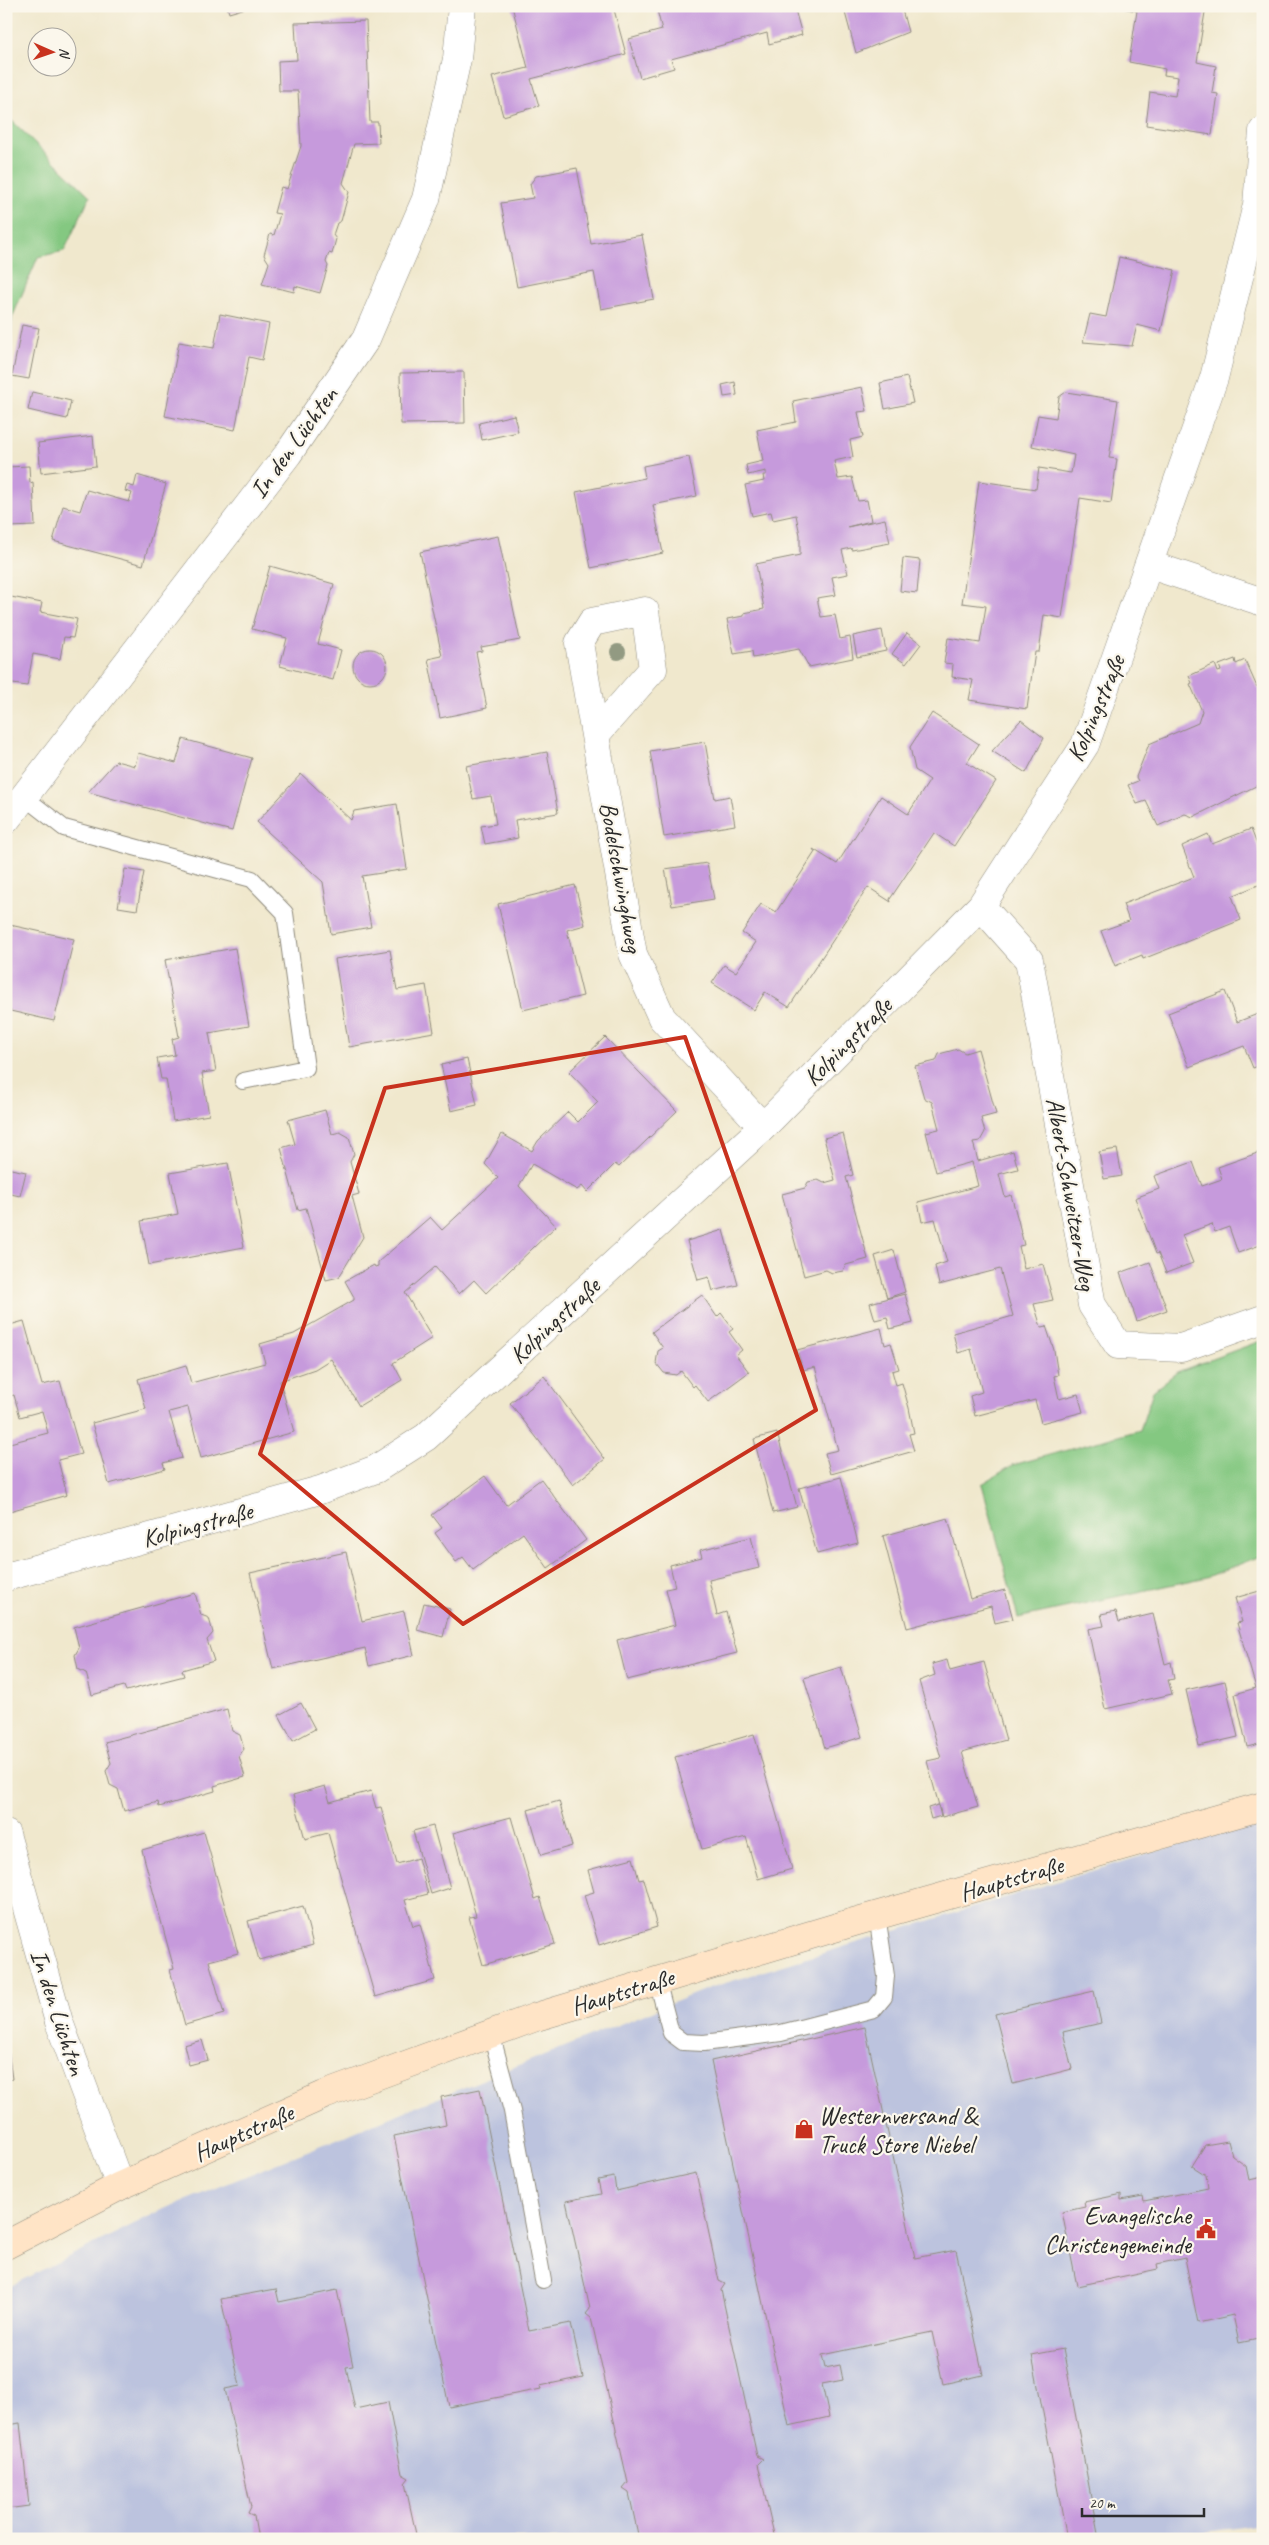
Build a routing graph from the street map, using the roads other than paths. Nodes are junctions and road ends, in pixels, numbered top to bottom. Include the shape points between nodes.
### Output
1 (462, 6) edge
2 (1263, 131) edge
3 (1150, 565) junction
4 (1263, 602) edge
5 (596, 734) dead end
6 (23, 796) junction
7 (6, 820) edge
8 (981, 906) junction
9 (244, 1080) dead end
10 (763, 1127) junction
11 (1263, 1319) edge
12 (6, 1577) edge
13 (1263, 1806) edge
14 (6, 1834) edge
15 (877, 1915) junction
16 (657, 1980) junction
17 (491, 2033) junction
18 (120, 2186) junction
19 (6, 2245) edge
20 (543, 2280) dead end

1 - 6 street, In den Lüchten via 457,59 426,200 366,339 288,454
2 - 3 street, Kolpingstraße via 1257,205 1214,378
3 - 4 street
3 - 8 street, Kolpingstraße via 1085,745
5 - 10 street, Bodelschwinghweg via 633,954 662,1018
6 - 7 street, In den Lüchten
6 - 9 lane via 64,828 252,879 285,913 306,1068
8 - 10 street, Kolpingstraße
8 - 11 street, Albert-Schweitzer-Weg via 1030,960 1092,1305 1118,1345 1181,1348
10 - 12 street, Kolpingstraße via 426,1437 376,1469 320,1490
13 - 15 main road, Hauptstraße
14 - 18 street, In den Lüchten via 59,2022
15 - 16 main road, Hauptstraße
15 - 16 lane via 886,1976 884,1997 874,2010 781,2033 704,2043 683,2042 671,2033
16 - 17 main road, Hauptstraße
17 - 18 main road, Hauptstraße via 324,2095
17 - 20 lane via 512,2111
18 - 19 main road, Hauptstraße

